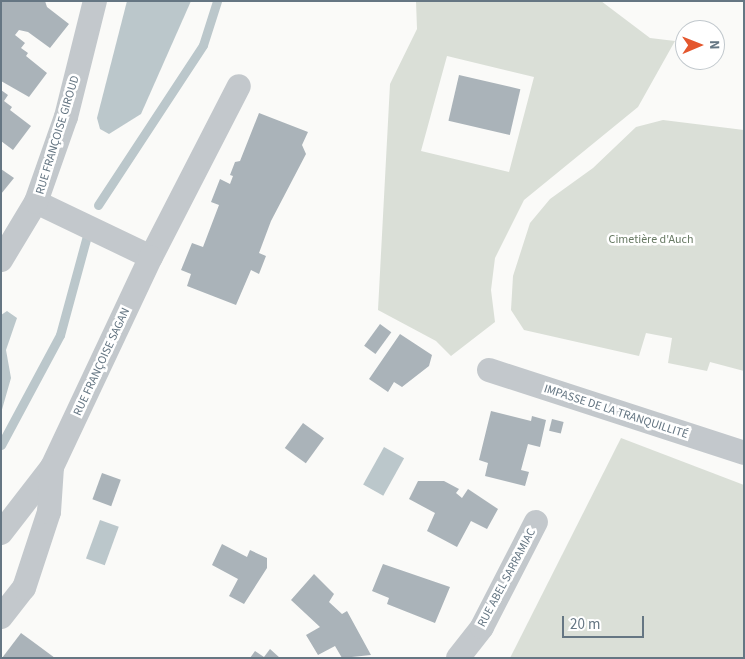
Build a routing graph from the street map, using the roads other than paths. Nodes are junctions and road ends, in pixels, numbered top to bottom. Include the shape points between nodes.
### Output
1 (95, 1) edge
2 (239, 86) dead end
3 (36, 202) junction
4 (152, 257) junction
5 (1, 260) edge
6 (489, 370) dead end
7 (744, 453) edge
8 (52, 467) junction
9 (536, 522) dead end
10 (1, 533) edge
11 (1, 617) edge
12 (458, 658) edge

1 - 3 street, RUE FRANÇOISE GIROUD via 66,117
2 - 4 street, RUE FRANÇOISE SAGAN
3 - 4 street
3 - 5 street, RUE FRANÇOISE GIROUD
4 - 8 street, RUE FRANÇOISE SAGAN
6 - 7 street, IMPASSE DE LA TRANQUILLITÉ
8 - 10 street, RUE FRANÇOISE SAGAN
8 - 11 street, RUE FRANÇOISE SAGAN via 48,512 24,588
9 - 12 street, RUE ABEL SARRAMIAC via 482,626

